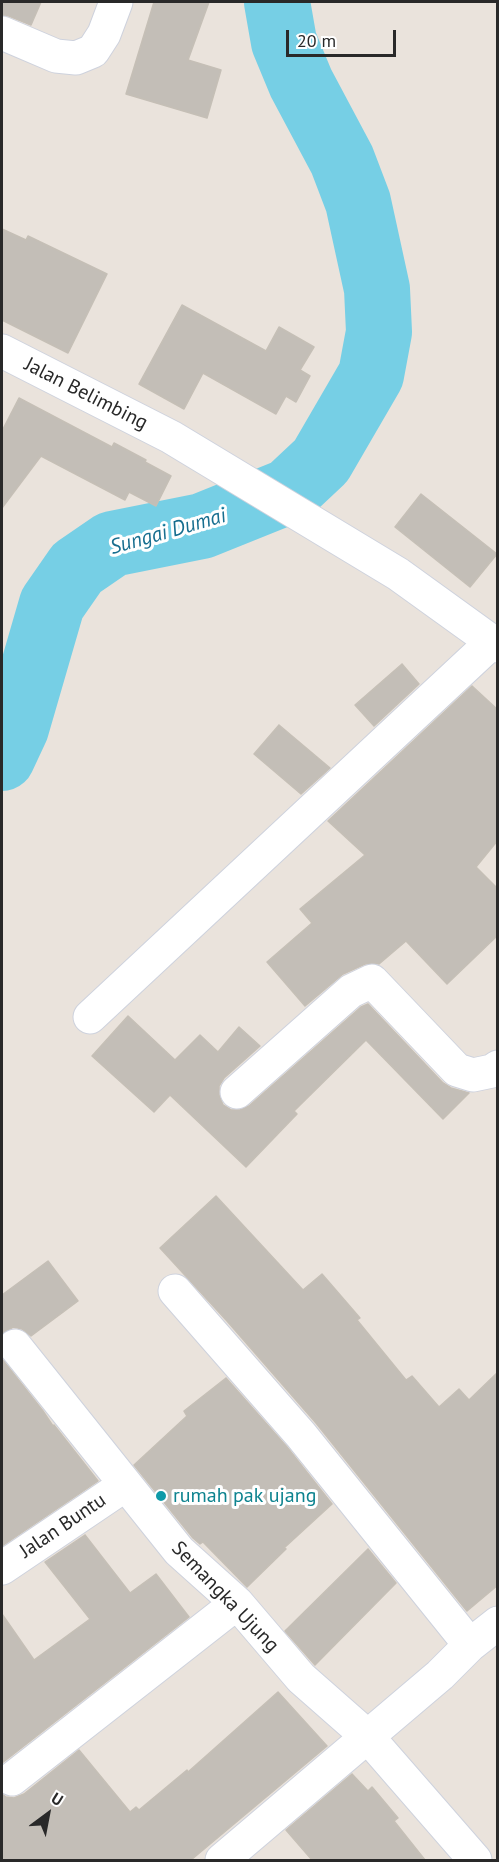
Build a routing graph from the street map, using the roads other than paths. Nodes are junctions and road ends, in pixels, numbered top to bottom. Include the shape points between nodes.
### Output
1 (116, 2) edge
2 (2, 33) edge
3 (2, 351) edge
4 (495, 644) edge
5 (90, 1017) dead end
6 (498, 1067) edge
7 (237, 1092) dead end
8 (175, 1291) dead end
9 (15, 1346) dead end
10 (125, 1485) junction
11 (2, 1568) edge
12 (237, 1603) junction
13 (498, 1623) edge
14 (470, 1646) junction
15 (367, 1736) junction
16 (12, 1779) dead end
17 (222, 1860) edge
18 (475, 1860) edge

1 - 2 street via 93,51 76,57 56,56
3 - 4 street, Jalan Belimbing via 171,437 398,574
4 - 5 street
6 - 7 street via 473,1075 457,1070 372,981 351,991
8 - 14 street via 301,1435
9 - 10 street, Semangka Ujung
10 - 11 street, Jalan Buntu
10 - 12 street, Semangka Ujung via 179,1551
12 - 15 street, Semangka Ujung via 302,1678
12 - 16 street
13 - 14 street
14 - 15 street
15 - 17 street
15 - 18 street, Semangka Ujung

